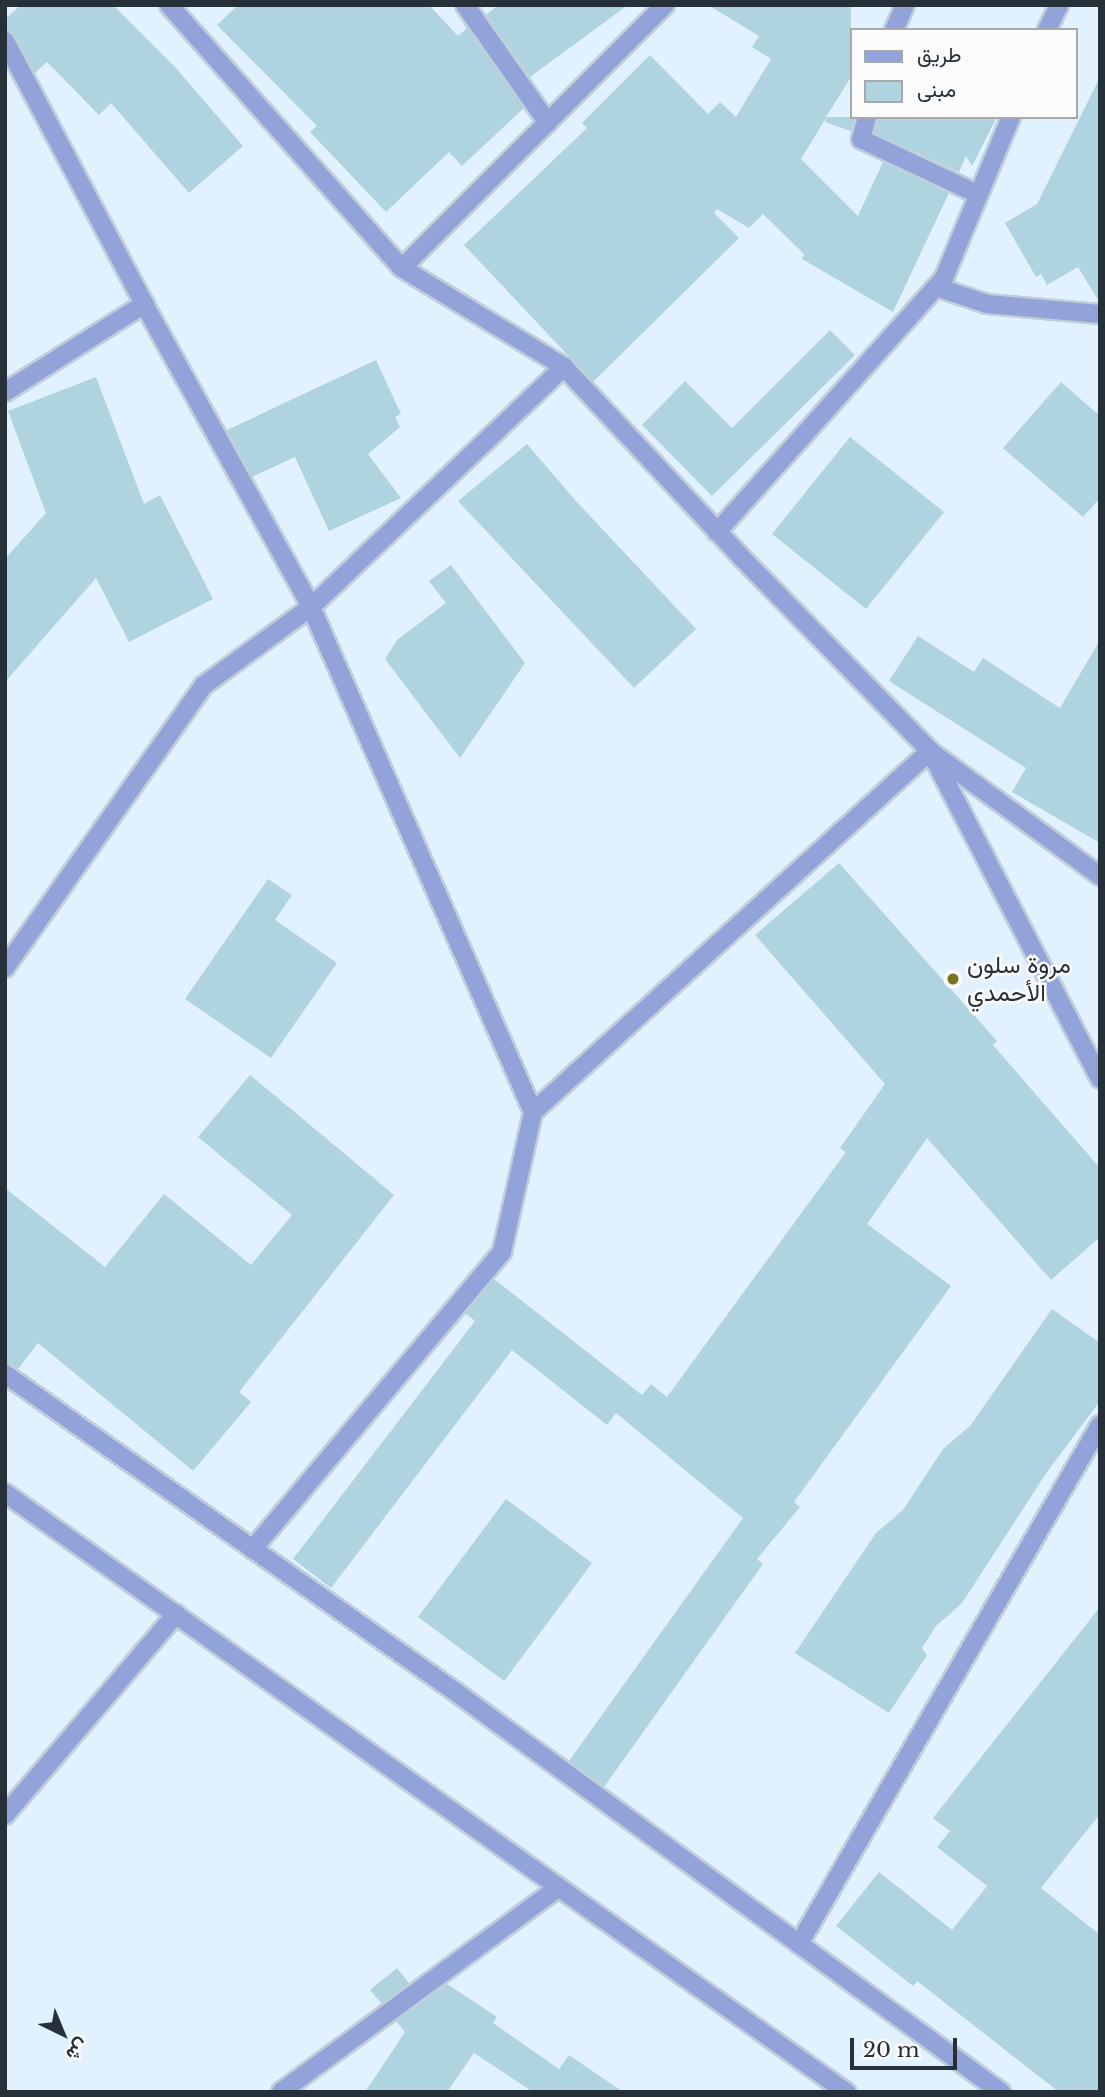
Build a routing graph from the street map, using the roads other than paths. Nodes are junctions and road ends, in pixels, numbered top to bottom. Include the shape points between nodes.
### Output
1 (169, 5) edge
2 (465, 5) edge
3 (665, 5) edge
4 (905, 5) edge
5 (1059, 5) edge
6 (895, 28) edge
7 (1048, 28) edge
8 (5, 41) edge
9 (866, 119) edge
10 (1010, 119) edge
11 (548, 123) junction
12 (969, 190) dead end
13 (402, 268) junction
14 (936, 287) junction
15 (144, 304) junction
16 (1100, 314) edge
17 (564, 367) junction
18 (5, 392) edge
19 (717, 532) junction
20 (311, 607) junction
21 (930, 751) junction
22 (1100, 876) edge
23 (5, 968) edge
24 (1100, 1079) edge
25 (533, 1112) junction
26 (5, 1374) edge
27 (1100, 1425) edge
28 (5, 1493) edge
29 (253, 1549) junction
30 (176, 1614) junction
31 (5, 1815) edge
32 (559, 1887) junction
33 (799, 1944) junction
34 (285, 2090) edge
35 (846, 2092) edge
36 (1001, 2092) edge

1 - 13 street
2 - 11 street
3 - 11 street
4 - 6 street
5 - 7 street
8 - 15 street
9 - 12 street via 861,139
10 - 14 street via 944,278
11 - 13 street
13 - 17 street
14 - 16 street via 987,304
14 - 19 street
15 - 18 street
15 - 20 street
17 - 19 street
17 - 20 street
19 - 21 street
20 - 23 street via 203,686
20 - 25 street
21 - 22 street
21 - 24 street
21 - 25 street
25 - 29 street via 502,1252
26 - 29 street
27 - 33 street
28 - 30 street
29 - 33 street
30 - 31 street
30 - 32 street
32 - 34 street
32 - 35 street
33 - 36 street

